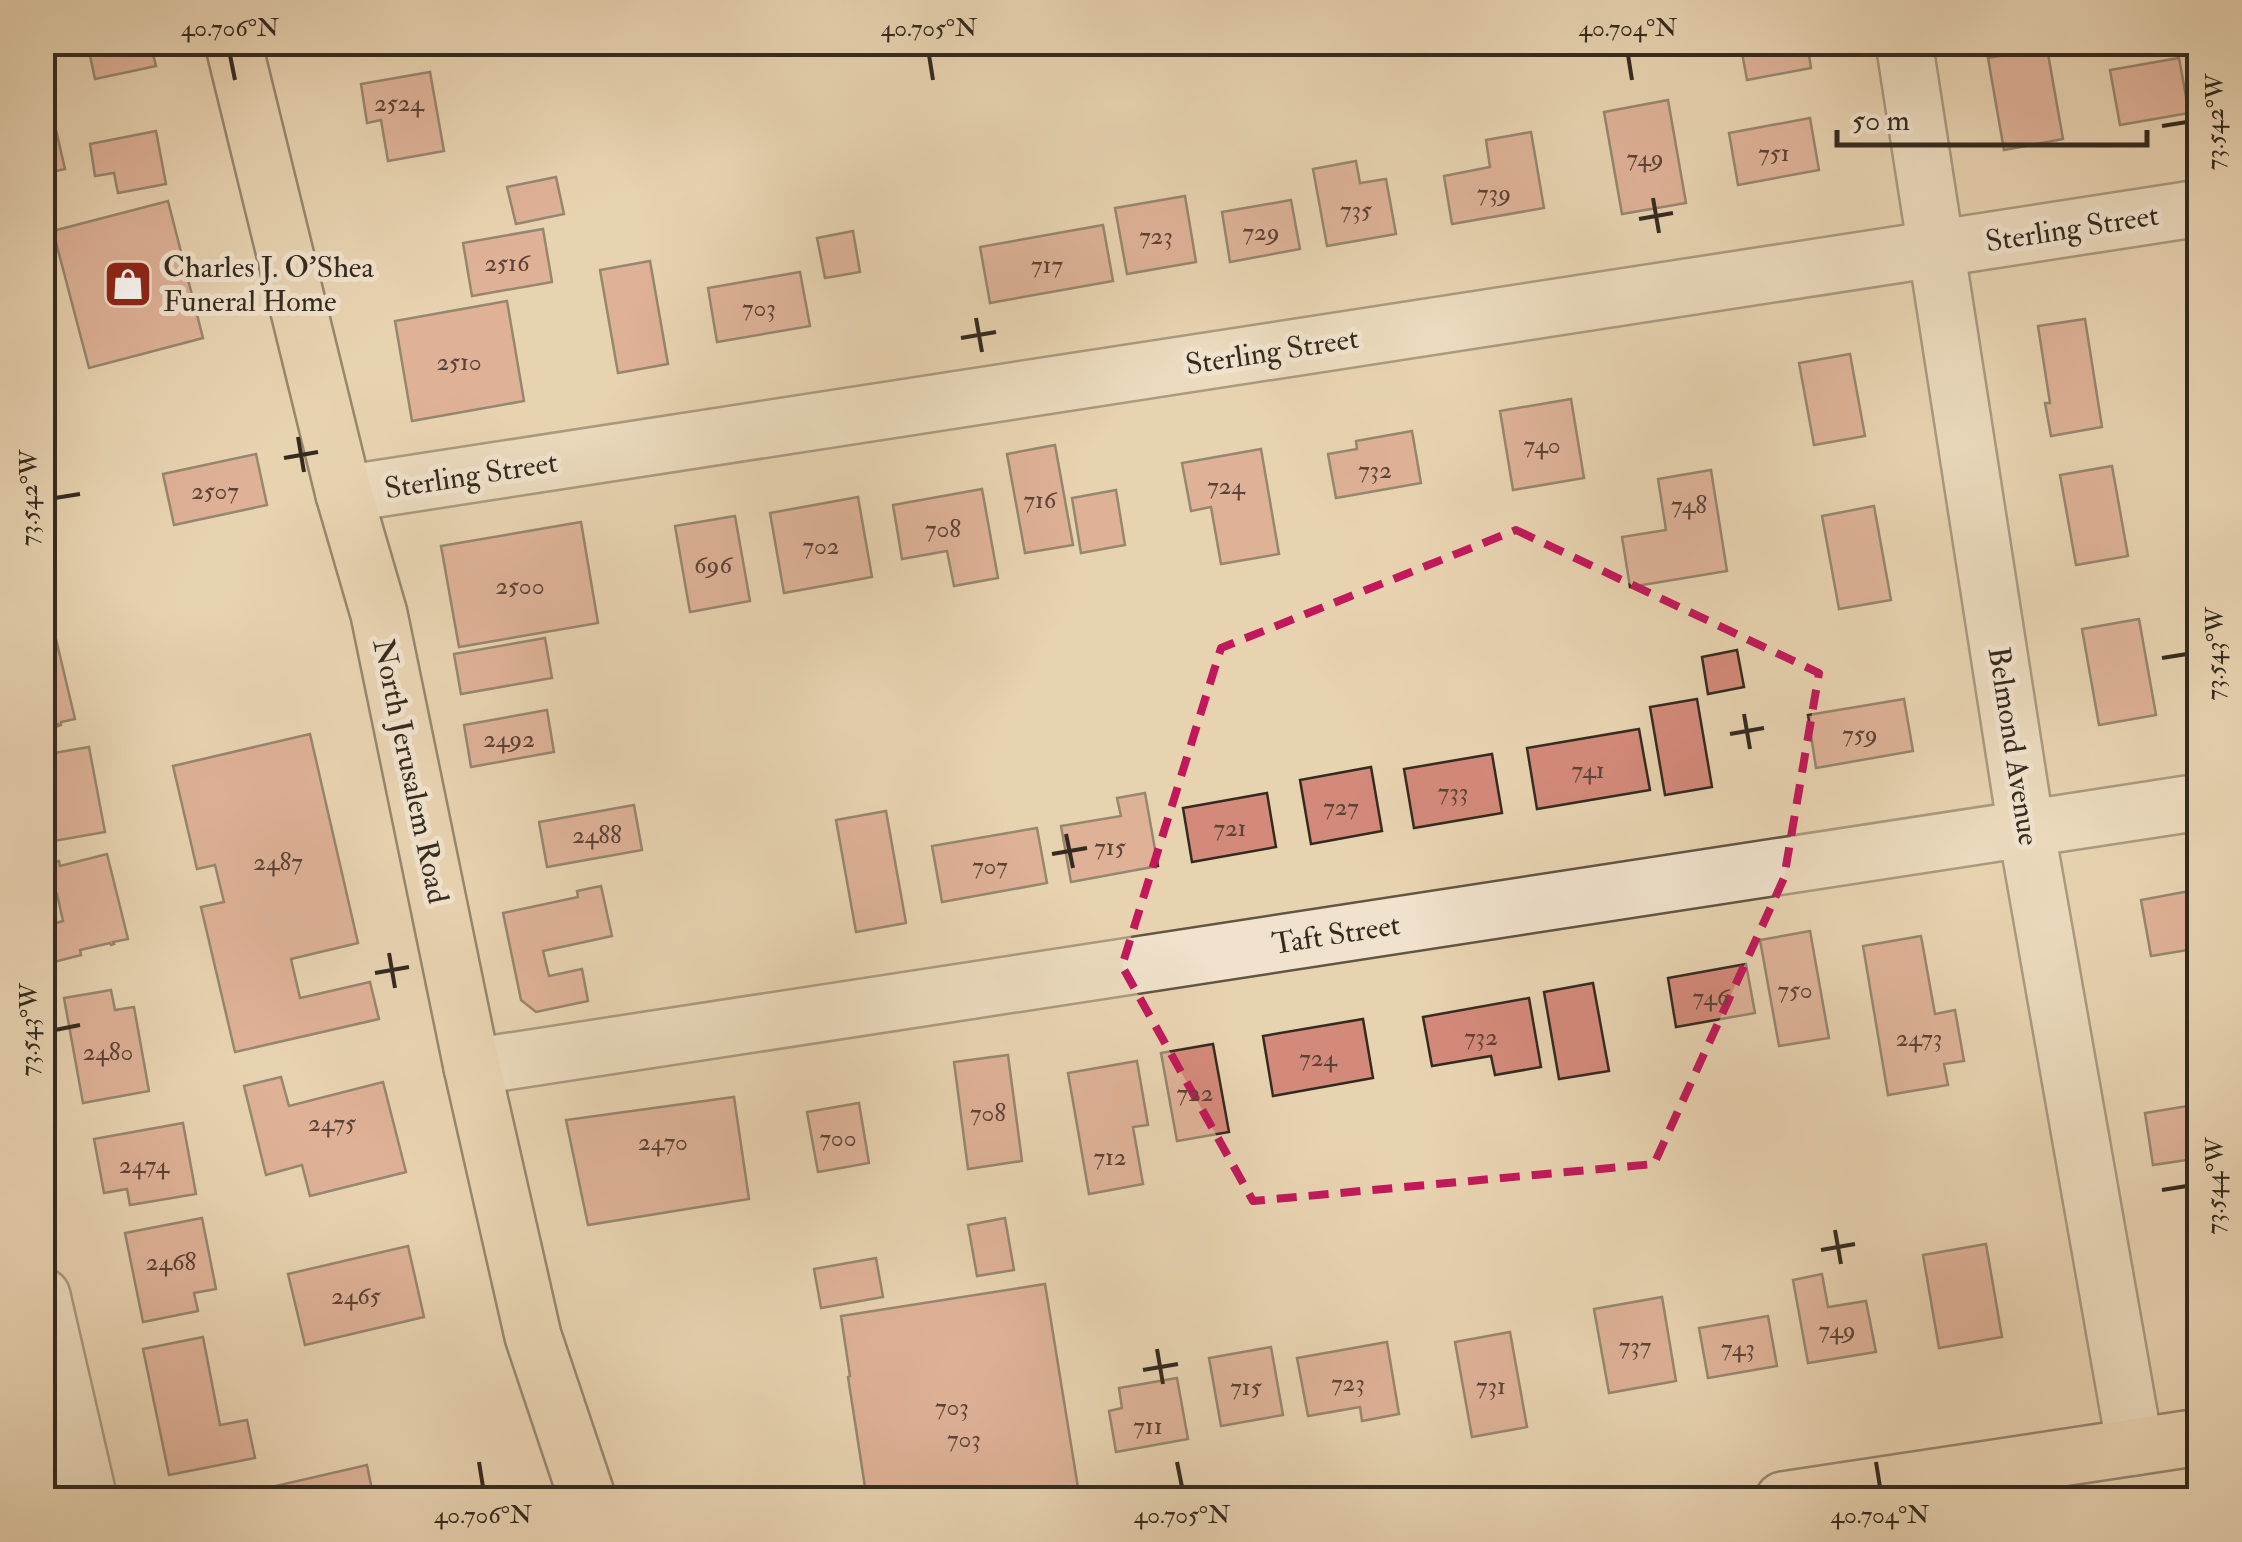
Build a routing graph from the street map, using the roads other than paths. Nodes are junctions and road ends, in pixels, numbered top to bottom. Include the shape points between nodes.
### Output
1 (233, 42) edge
2 (1904, 42) edge
3 (2200, 208) edge
4 (1935, 249) junction
5 (344, 494) junction
6 (2200, 802) edge
7 (2026, 828) junction
8 (472, 1067) junction
9 (42, 1296) edge
10 (2200, 1437) edge
11 (2135, 1447) junction
12 (89, 1500) edge
13 (588, 1500) edge
14 (1783, 1500) edge

1 - 5 main road, North Jerusalem Road
2 - 4 street, Belmond Avenue
3 - 4 street, Sterling Street
4 - 5 street, Sterling Street
4 - 7 street, Belmond Avenue
5 - 8 main road, North Jerusalem Road via 379,614
6 - 7 street, Taft Street
7 - 8 street, Taft Street
7 - 11 street, Belmond Avenue
8 - 13 main road, North Jerusalem Road via 532,1336
9 - 12 street
10 - 11 main road
11 - 14 main road

